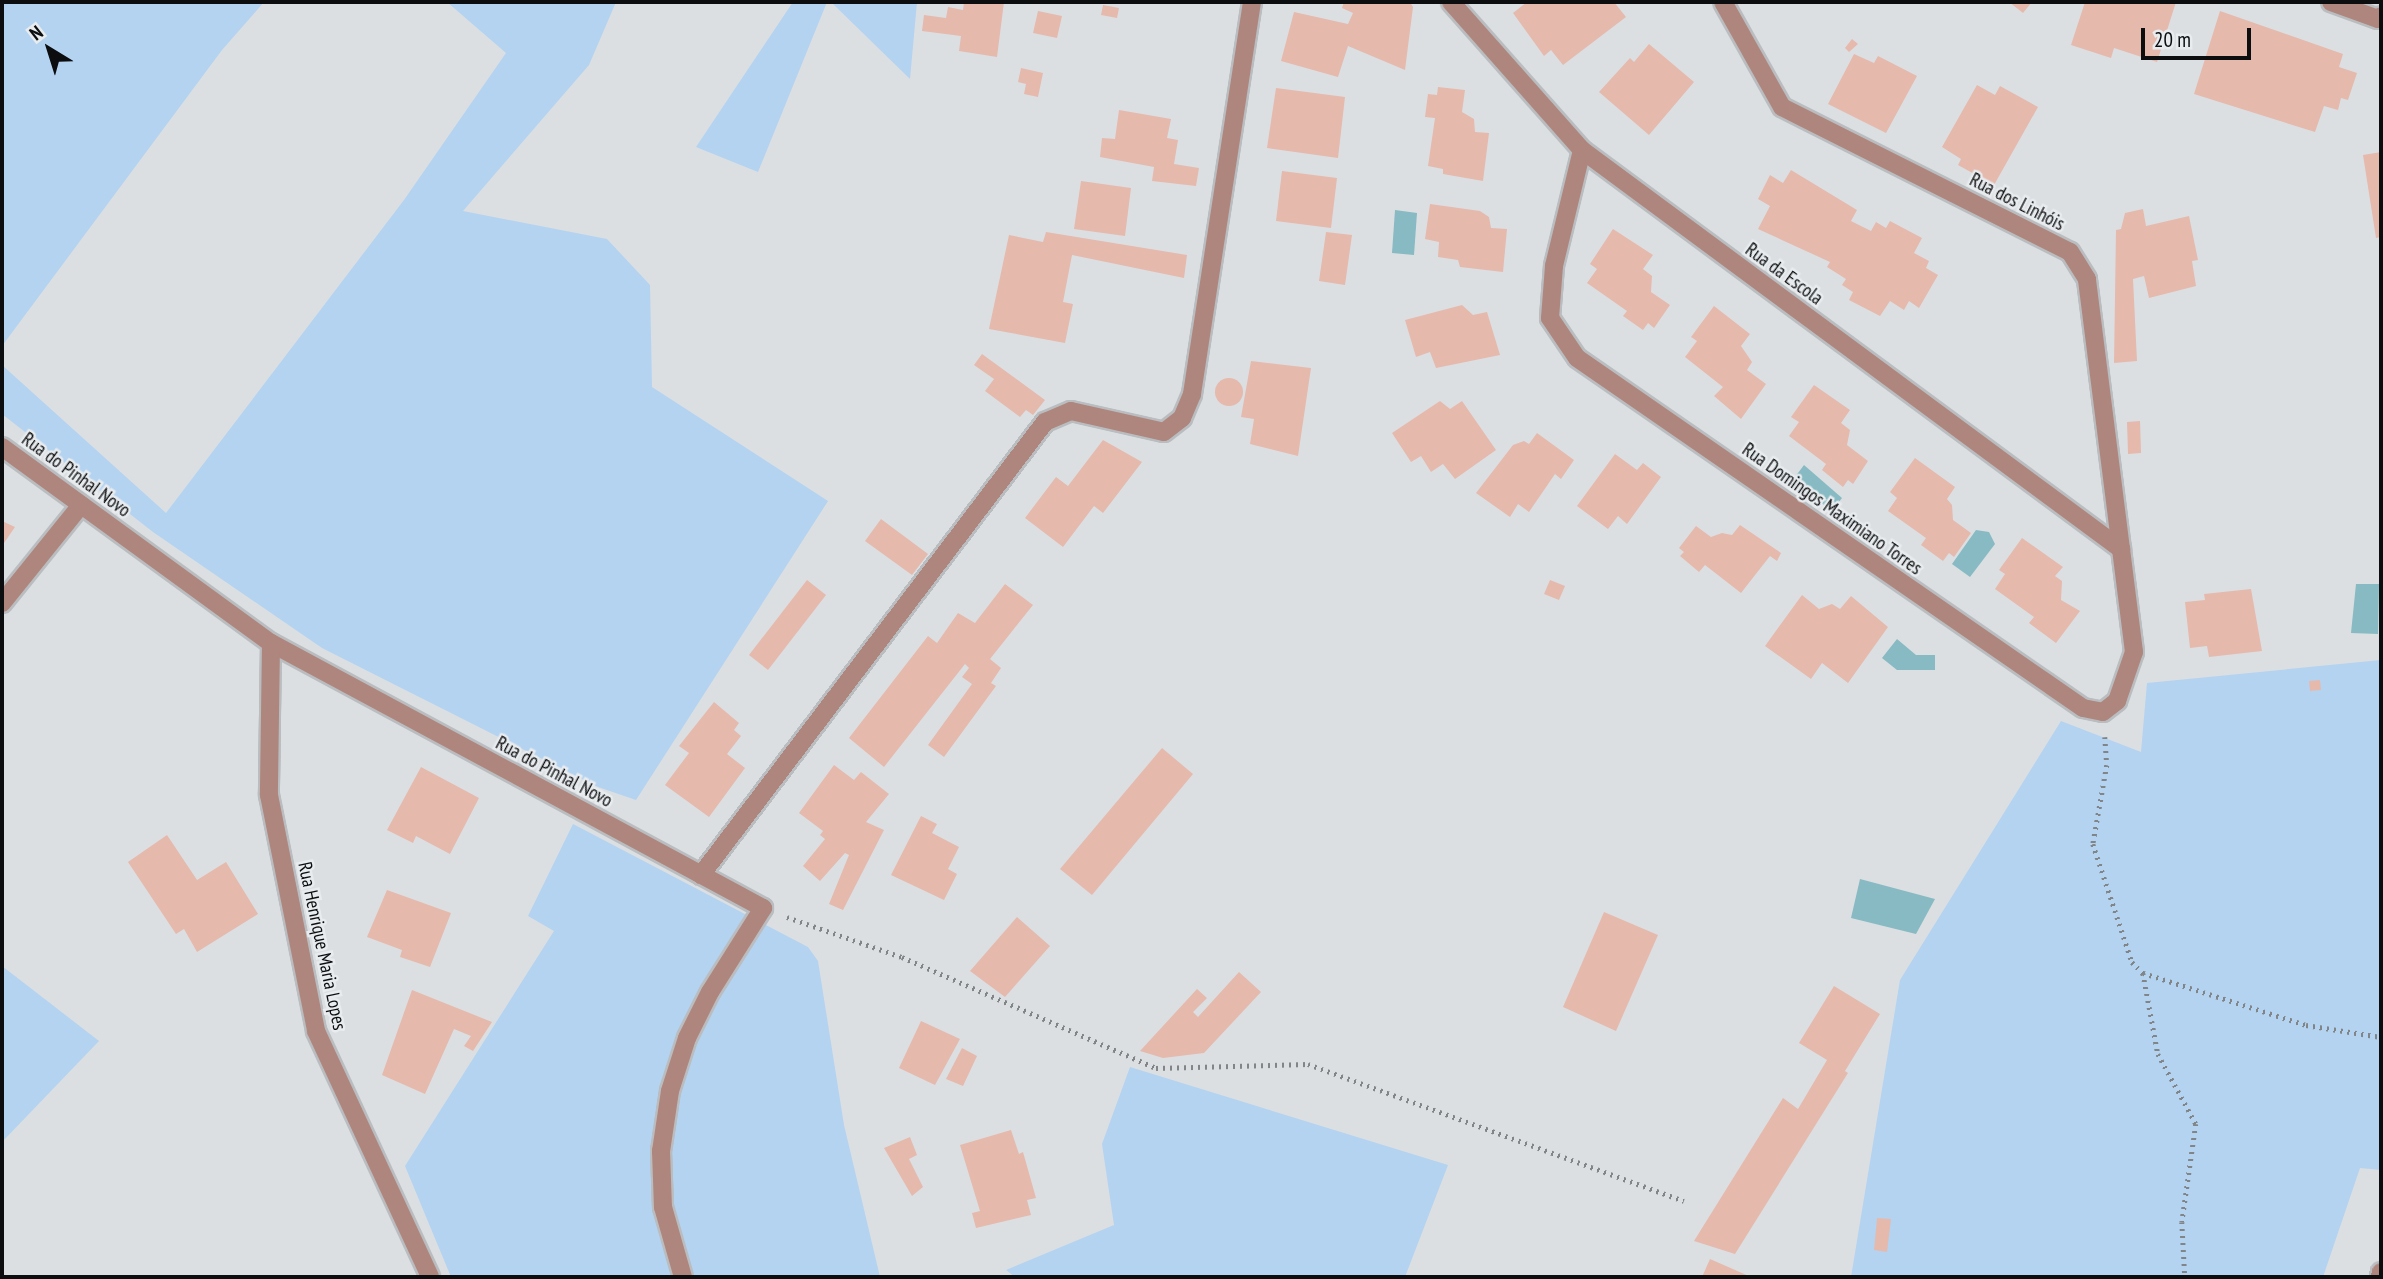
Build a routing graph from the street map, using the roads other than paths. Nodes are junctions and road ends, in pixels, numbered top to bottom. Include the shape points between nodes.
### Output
1 (1252, 2) edge
2 (1451, 2) edge
3 (1723, 2) edge
4 (2332, 2) edge
5 (2380, 19) edge
6 (1582, 150) junction
7 (2, 447) edge
8 (81, 505) junction
9 (2121, 549) junction
10 (2, 603) edge
11 (271, 643) junction
12 (701, 875) junction
13 (2381, 1272) edge
14 (430, 1277) edge
15 (683, 1277) edge
16 (2380, 1277) edge

1 - 12 street via 1192,394 1182,418 1164,432 1071,411 1045,422
2 - 6 street, Rua da Escola
3 - 9 street, Rua dos Linhóis via 1782,107 2070,252 2087,279
4 - 5 street
6 - 9 street, Rua da Escola
6 - 9 street, Rua Domingos Maximiano Torres via 1554,266 1550,318 1577,358 2083,708 2104,712 2117,701 2134,652
7 - 8 street, Rua do Pinhal Novo
8 - 10 street
8 - 11 street, Rua do Pinhal Novo
11 - 12 street, Rua do Pinhal Novo
11 - 14 street, Rua Henrique Maria Lopes via 269,795 316,1031
12 - 15 street, Rua do Pinhal Novo via 763,908 687,1038 670,1091 661,1151 663,1207
13 - 16 street

